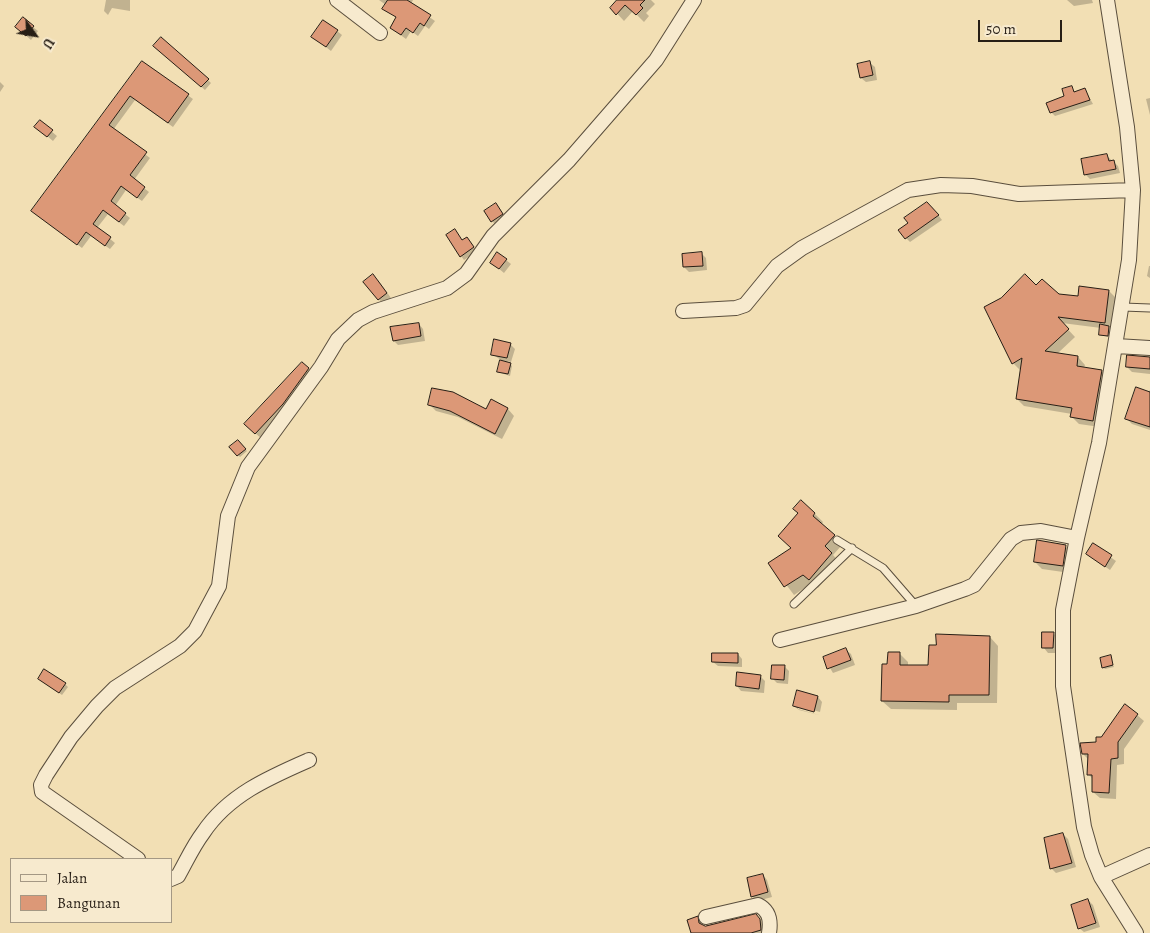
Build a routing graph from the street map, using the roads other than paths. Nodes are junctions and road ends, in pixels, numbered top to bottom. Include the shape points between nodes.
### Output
1 (337, 0) edge
2 (694, 0) edge
3 (1106, 0) edge
4 (380, 33) dead end
5 (1133, 190) junction
6 (1123, 307) junction
7 (1150, 308) edge
8 (683, 311) dead end
9 (1116, 346) junction
10 (1150, 348) edge
11 (1077, 538) junction
12 (837, 540) dead end
13 (852, 548) junction
14 (794, 604) dead end
15 (916, 606) junction
16 (780, 640) dead end
17 (309, 760) dead end
18 (1150, 855) edge
19 (137, 858) edge
20 (1101, 876) junction
21 (172, 879) edge
22 (706, 917) dead end
23 (769, 933) edge
24 (1136, 933) edge

1 - 4 street
2 - 19 street via 656,60 545,185 493,236 466,274 447,288 373,312 358,320 338,340 248,467 228,516 219,586 195,631 180,646 115,688 71,738 46,775 42,792
3 - 5 street via 1127,127
5 - 6 street
5 - 8 street via 1020,194 972,186 941,185 908,190 802,248 777,266 745,305
6 - 7 lane
6 - 9 street
9 - 10 street
9 - 11 street via 1099,443
11 - 15 street via 1041,531 1021,533 1011,539 974,585
11 - 20 street via 1063,610 1063,686 1084,827
12 - 13 lane
13 - 14 lane
13 - 15 lane via 883,568
15 - 16 street
17 - 21 street via 260,782 228,804 203,832 178,876
18 - 20 street
20 - 24 street
22 - 23 street via 758,906 765,908 769,916

